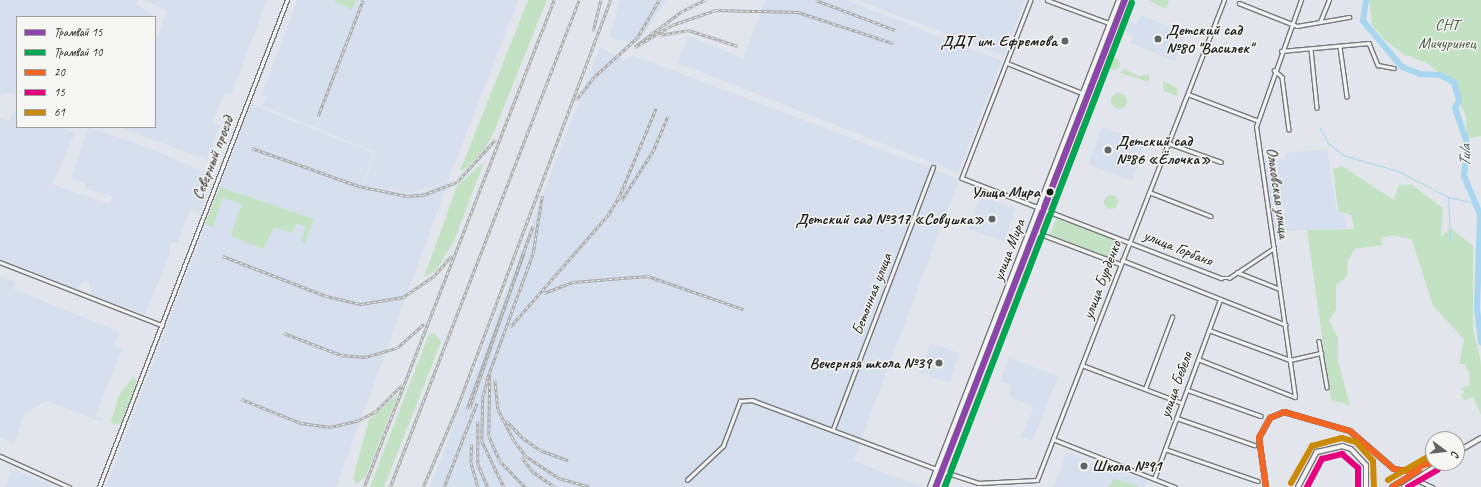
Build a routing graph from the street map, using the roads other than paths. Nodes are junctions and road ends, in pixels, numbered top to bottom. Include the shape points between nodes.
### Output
1 (287, 0) edge
2 (1031, 0) edge
3 (1047, 0) edge
4 (1119, 0) edge
5 (1127, 0) edge
6 (1224, 0) edge
7 (1301, 0) edge
8 (1329, 0) edge
9 (1239, 3) dead end
10 (1349, 17) dead end
11 (1320, 22) junction
12 (1110, 24) junction
13 (1291, 25) junction
14 (1340, 47) junction
15 (1311, 49) junction
16 (1281, 51) junction
17 (1007, 63) junction
18 (1394, 68) dead end
19 (1274, 70) junction
20 (1083, 93) junction
21 (1188, 94) junction
22 (1348, 97) dead end
23 (1317, 108) dead end
24 (1256, 120) junction
25 (1289, 130) dead end
26 (1168, 143) junction
27 (1220, 162) dead end
28 (933, 167) dead end
29 (1149, 192) junction
30 (1039, 206) junction
31 (1046, 209) junction
32 (1211, 216) dead end
33 (1037, 232) junction
34 (1130, 241) junction
35 (1274, 248) junction
36 (1122, 260) junction
37 (0, 262) edge
38 (1120, 264) junction
39 (1237, 272) junction
40 (1280, 289) junction
41 (1220, 300) junction
42 (1172, 317) dead end
43 (162, 325) junction
44 (1286, 325) junction
45 (1209, 330) junction
46 (1320, 340) dead end
47 (1321, 353) junction
48 (1198, 359) junction
49 (1290, 360) junction
50 (1082, 365) junction
51 (1327, 387) dead end
52 (1145, 389) junction
53 (1188, 390) junction
54 (1182, 403) junction
55 (1261, 416) dead end
56 (1177, 418) junction
57 (834, 429) junction
58 (1481, 438) edge
59 (1053, 439) junction
60 (1254, 445) dead end
61 (1465, 447) edge
62 (1165, 449) junction
63 (0, 456) edge
64 (1425, 465) edge
65 (1425, 467) edge
66 (937, 469) junction
67 (1430, 471) edge
68 (945, 472) junction
69 (1154, 479) junction
70 (687, 480) dead end
71 (1417, 480) junction
72 (1258, 482) dead end
73 (69, 487) edge
74 (100, 487) edge
75 (930, 487) edge
76 (939, 487) edge
77 (1175, 487) edge
78 (1266, 487) edge
79 (1298, 487) edge
80 (1366, 487) edge
81 (1392, 487) edge
82 (1404, 487) edge
83 (1432, 487) edge

1 - 43 street, Северный проезд
2 - 17 street
3 - 12 street
4 - 12 street, улица Мира
5 - 31 street, улица Мира
6 - 21 street, улица Бурденко
7 - 13 street, Ольховская улица
8 - 11 street
9 - 13 street
10 - 11 street
11 - 13 street
12 - 20 street, улица Мира
13 - 16 street, Ольховская улица
14 - 15 street
14 - 18 street via 1369,43 1378,64
14 - 22 street
15 - 16 street
15 - 23 street
16 - 19 street, Ольховская улица
17 - 20 street
17 - 30 street, улица Горбаня via 962,178
19 - 24 street, Ольховская улица
19 - 25 street via 1282,77
20 - 30 street, улица Мира
21 - 24 street
21 - 26 street, улица Бурденко
24 - 35 street, Ольховская улица
26 - 27 street
26 - 29 street, улица Бурденко
28 - 57 street, Бетонная улица
29 - 32 street
29 - 34 street, улица Бурденко
30 - 31 street, улица Горбаня
30 - 66 street, улица Мира
31 - 33 street, улица Мира
31 - 34 street, улица Горбаня
33 - 38 street
33 - 68 street, улица Мира
34 - 36 street, улица Бурденко
34 - 39 street, улица Горбаня via 1229,278
35 - 39 street
35 - 40 street, Ольховская улица
36 - 38 street, улица Бурденко
36 - 41 street, улица Горбаня
37 - 43 street
38 - 50 street, улица Бурденко
39 - 40 street
40 - 44 street, Ольховская улица
41 - 44 street, улица Горбаня
41 - 45 street, улица Бебеля
42 - 52 street
43 - 74 street, Северный проезд
44 - 49 street, Ольховская улица
45 - 48 street, улица Бебеля
45 - 49 street
46 - 47 street
47 - 49 street
47 - 51 street
48 - 49 street, Ольховская улица via 1295,397
48 - 53 street, улица Бебеля
50 - 52 street
50 - 59 street, улица Бурденко
52 - 54 street
53 - 54 street, улица Бебеля
53 - 55 street
54 - 56 street, улица Бебеля
56 - 60 street
56 - 62 street, улица Бебеля
57 - 66 street
57 - 70 street via 752,400 740,401 723,446
58 - 61 street
59 - 68 street, улица Бурденко via 1037,480 978,483
59 - 69 street
62 - 69 street, улица Бебеля
62 - 72 street
63 - 73 street
64 - 78 street via 1406,471 1394,469 1350,431 1284,412 1270,418 1259,438
65 - 81 street
66 - 68 street
66 - 75 street, улица Мира
67 - 71 street
68 - 76 street, улица Мира
69 - 77 street
71 - 82 street
71 - 83 street
79 - 80 street via 1311,458 1333,446 1351,449 1361,456 1368,473

